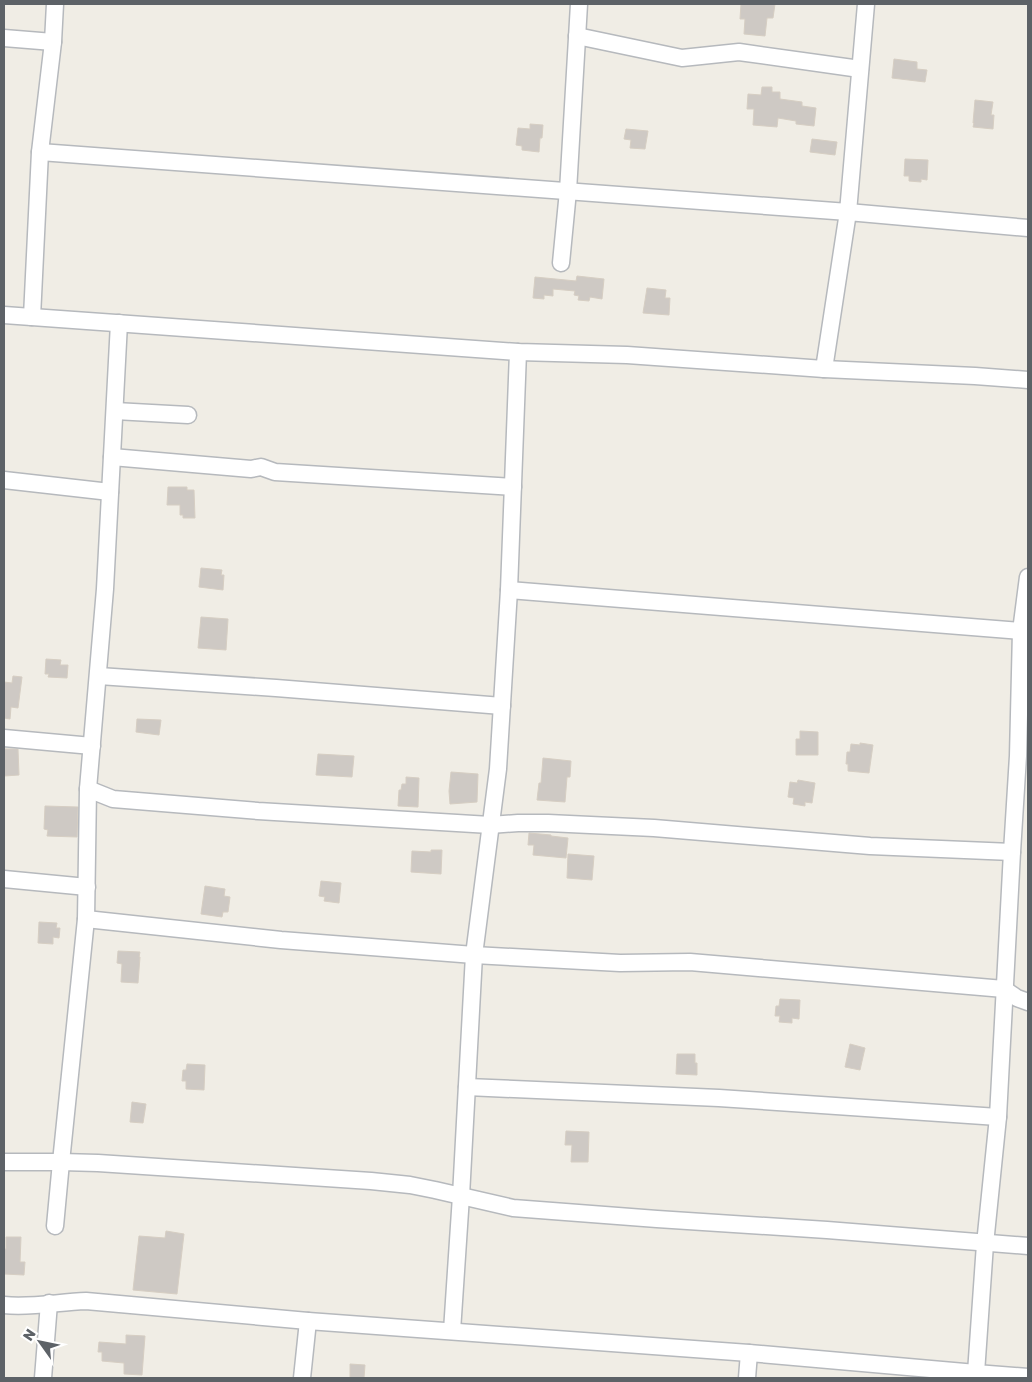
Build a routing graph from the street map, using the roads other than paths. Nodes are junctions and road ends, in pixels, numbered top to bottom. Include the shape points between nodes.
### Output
1 (55, 4) edge
2 (579, 4) edge
3 (866, 4) edge
4 (577, 36) junction
5 (4, 38) edge
6 (53, 42) junction
7 (860, 69) junction
8 (40, 152) junction
9 (568, 191) junction
10 (848, 212) junction
11 (1028, 228) edge
12 (561, 263) dead end
13 (4, 315) edge
14 (32, 317) junction
15 (119, 323) junction
16 (518, 352) junction
17 (824, 369) junction
18 (1028, 380) edge
19 (115, 411) junction
20 (188, 415) dead end
21 (112, 457) junction
22 (4, 480) edge
23 (513, 487) junction
24 (110, 492) junction
25 (1028, 577) edge
26 (509, 590) junction
27 (1021, 631) junction
28 (99, 676) junction
29 (502, 706) junction
30 (4, 738) edge
31 (92, 746) junction
32 (1023, 756) edge
33 (88, 789) junction
34 (490, 825) junction
35 (1012, 852) junction
36 (4, 878) edge
37 (87, 887) junction
38 (86, 919) junction
39 (474, 955) junction
40 (1004, 989) junction
41 (1028, 1002) edge
42 (467, 1087) junction
43 (998, 1117) junction
44 (4, 1162) edge
45 (62, 1162) junction
46 (461, 1196) junction
47 (56, 1226) dead end
48 (986, 1244) junction
49 (1028, 1246) edge
50 (49, 1303) junction
51 (4, 1305) edge
52 (308, 1321) junction
53 (452, 1331) junction
54 (749, 1353) junction
55 (976, 1376) edge
56 (1028, 1377) edge
57 (43, 1378) edge
58 (302, 1378) edge
59 (747, 1378) edge

1 - 6 street
2 - 4 street
3 - 7 street
4 - 7 street via 682,58 739,52
4 - 9 street
5 - 6 street
6 - 8 street
7 - 10 street
8 - 9 street
8 - 14 street
9 - 10 street
9 - 12 street
10 - 11 street
10 - 17 street
13 - 14 street
14 - 15 street
15 - 16 street
15 - 19 street
16 - 17 street via 628,354
16 - 23 street
17 - 18 street
19 - 20 street
19 - 21 street
21 - 23 street via 251,469 261,467 275,472
21 - 24 street
22 - 24 street
23 - 26 street
24 - 28 street
25 - 27 street
26 - 27 street
26 - 29 street
27 - 32 street
28 - 29 street
28 - 31 street
29 - 34 street
30 - 31 street
31 - 33 street
32 - 35 street
33 - 34 street via 123,800
33 - 37 street
34 - 35 street via 518,822 597,825 870,846
34 - 39 street
35 - 40 street
36 - 37 street
37 - 38 street
38 - 39 street via 281,940
38 - 45 street
39 - 40 street via 620,963 690,962
39 - 42 street
40 - 41 street
40 - 43 street
42 - 43 street via 719,1098
42 - 46 street
43 - 48 street
44 - 45 street
45 - 46 street via 371,1181
45 - 47 street
46 - 48 street via 513,1208
46 - 53 street
48 - 49 street
48 - 55 street
50 - 51 street
50 - 52 street via 86,1301
50 - 57 street
52 - 53 street
52 - 58 street
53 - 54 street
54 - 55 street
54 - 59 street
55 - 56 street

